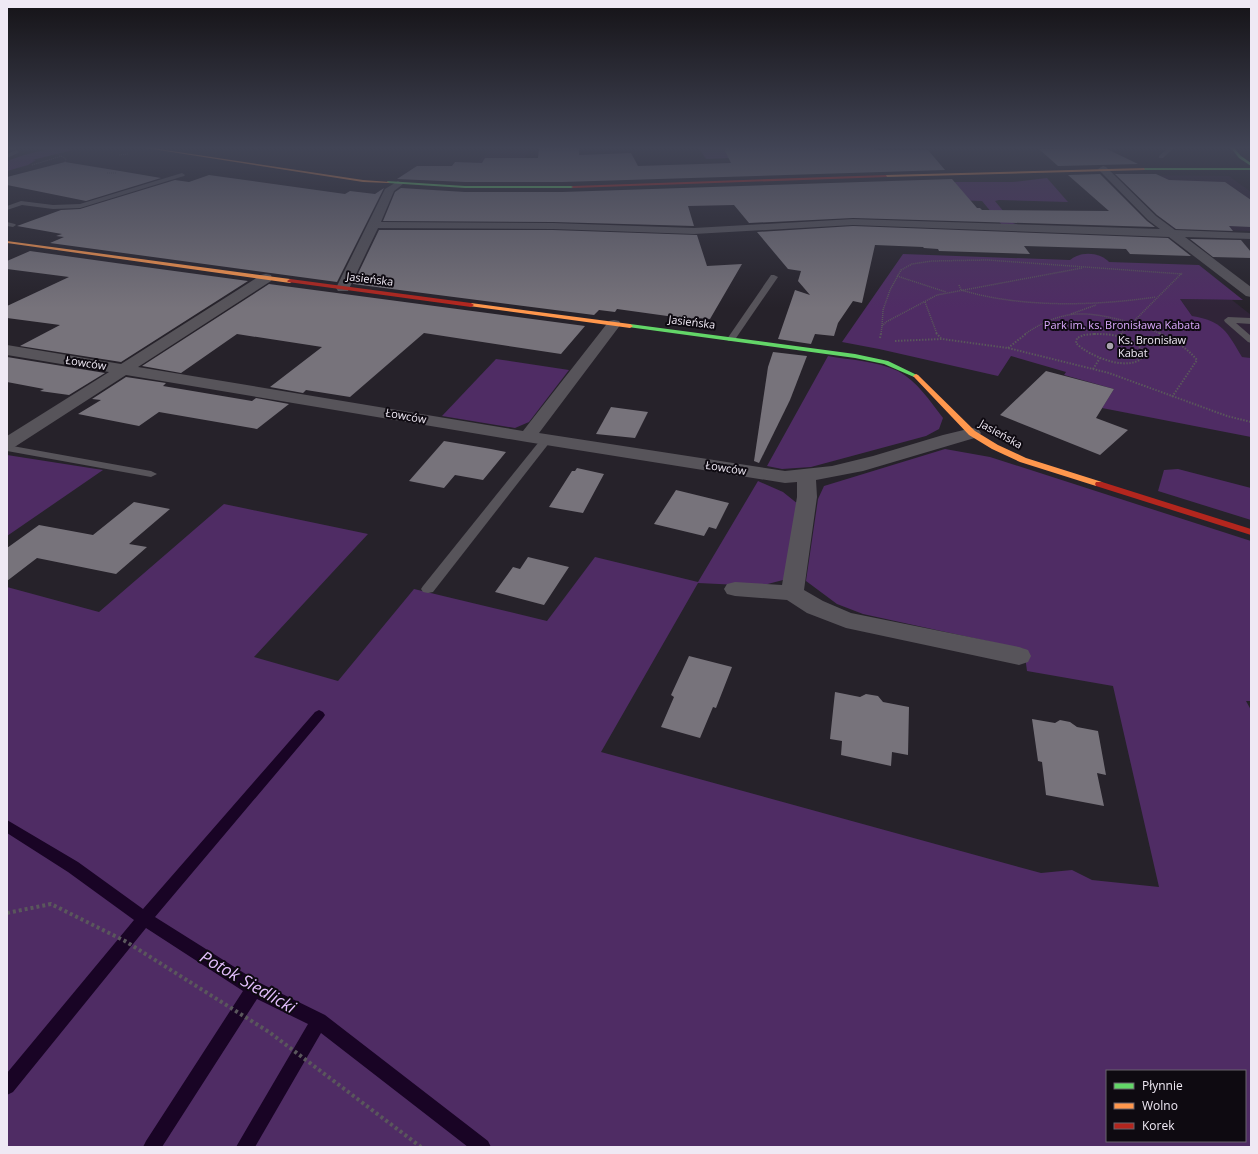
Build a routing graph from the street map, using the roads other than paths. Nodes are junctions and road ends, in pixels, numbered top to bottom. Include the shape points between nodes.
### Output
1 (20, 201) edge
2 (26, 201) edge
3 (97, 201) edge
4 (385, 201) edge
5 (1135, 201) edge
6 (7, 208) edge
7 (374, 225) junction
8 (1170, 233) junction
9 (1251, 236) edge
10 (7, 242) edge
11 (774, 277) dead end
12 (266, 278) junction
13 (343, 288) junction
14 (1251, 293) edge
15 (1251, 321) edge
16 (614, 324) junction
17 (731, 339) junction
18 (1251, 340) edge
19 (7, 350) edge
20 (126, 369) junction
21 (972, 434) junction
22 (527, 436) junction
23 (546, 440) junction
24 (7, 444) edge
25 (7, 448) edge
26 (151, 474) dead end
27 (806, 477) junction
28 (1251, 532) edge
29 (428, 589) dead end
30 (736, 589) dead end
31 (792, 593) junction
32 (1019, 656) dead end

1 - 6 lane
2 - 3 lane via 53,207 80,206
4 - 7 street
5 - 8 street
7 - 8 street via 553,226 694,231 853,222
7 - 13 street
8 - 9 street
8 - 14 street
10 - 12 street, Jasieńska
11 - 17 lane, Jasieńska
12 - 13 street, Jasieńska
12 - 20 street
13 - 16 street, Jasieńska
15 - 18 lane via 1228,320
16 - 17 street, Jasieńska
16 - 22 street
17 - 21 street, Jasieńska via 886,362 919,377
19 - 20 street, Łowców
20 - 22 street, Łowców
20 - 24 street
21 - 27 street, Łowców via 831,473
21 - 28 street, Jasieńska via 1023,460
22 - 23 street, Łowców
23 - 27 street, Łowców via 763,474
23 - 29 lane
25 - 26 lane
27 - 31 street via 807,497
30 - 31 street
31 - 32 street via 815,607 846,620

